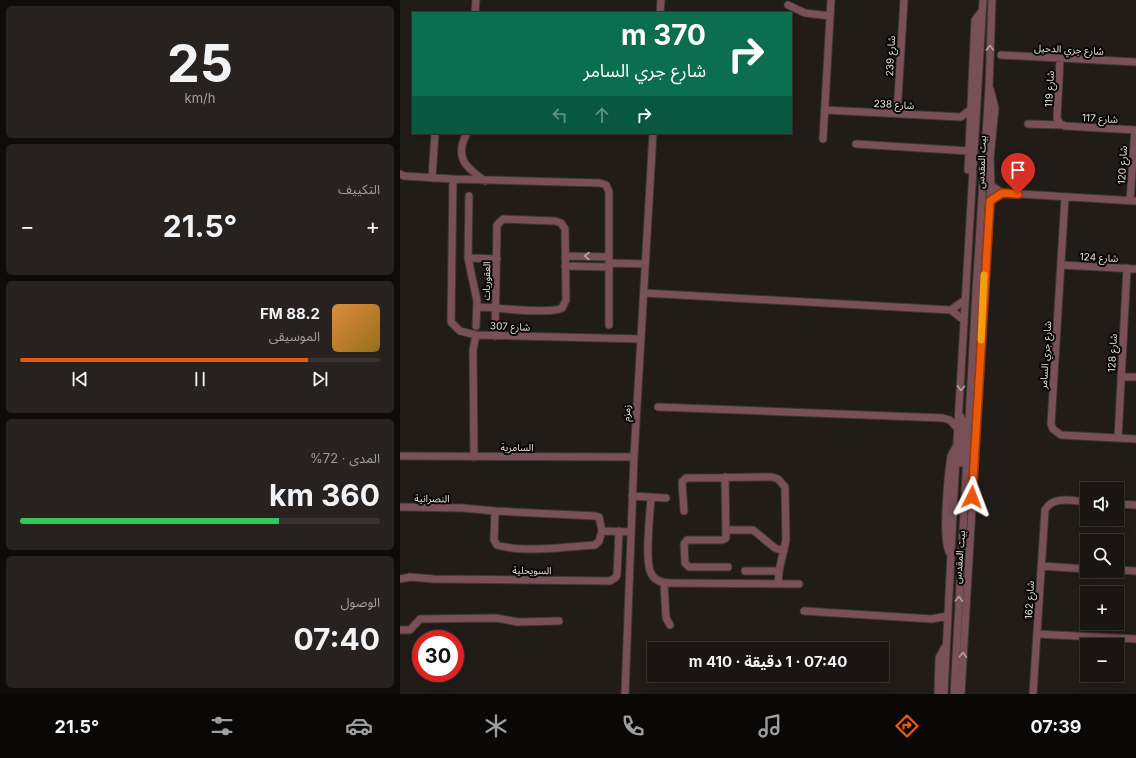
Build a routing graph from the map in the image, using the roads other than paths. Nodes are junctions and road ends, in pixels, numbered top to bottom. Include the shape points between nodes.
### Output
1 (476, 0) edge
2 (661, 0) edge
3 (831, 0) edge
4 (904, 0) edge
5 (983, 0) edge
6 (992, 0) edge
7 (788, 5) dead end
8 (982, 11) junction
9 (475, 12) edge
10 (660, 12) edge
11 (830, 16) junction
12 (1001, 55) dead end
13 (1060, 58) junction
14 (1136, 62) edge
15 (989, 87) junction
16 (971, 109) junction
17 (825, 110) junction
18 (897, 114) junction
19 (961, 117) junction
20 (1061, 123) junction
21 (1028, 124) dead end
22 (970, 128) junction
23 (1135, 130) edge
24 (435, 134) edge
25 (466, 134) edge
26 (653, 134) edge
27 (823, 139) dead end
28 (856, 144) dead end
29 (969, 151) junction
30 (401, 176) edge
31 (432, 178) junction
32 (453, 179) junction
33 (486, 181) junction
34 (991, 185) junction
35 (1002, 193) junction
36 (469, 196) dead end
37 (1065, 197) junction
38 (990, 201) junction
39 (1133, 201) edge
40 (989, 219) junction
41 (980, 235) junction
42 (565, 256) junction
43 (468, 258) junction
44 (497, 259) junction
45 (609, 262) junction
46 (645, 264) junction
47 (1061, 265) junction
48 (565, 266) junction
49 (1126, 268) junction
50 (1136, 269) edge
51 (965, 280) junction
52 (644, 293) junction
53 (962, 302) junction
54 (477, 307) junction
55 (496, 307) junction
56 (951, 310) junction
57 (961, 318) junction
58 (609, 324) dead end
59 (476, 326) dead end
60 (476, 335) junction
61 (495, 336) junction
62 (641, 339) junction
63 (972, 364) junction
64 (962, 373) junction
65 (980, 373) junction
66 (1121, 377) junction
67 (1136, 377) edge
68 (658, 407) dead end
69 (959, 414) junction
70 (939, 418) junction
71 (976, 422) junction
72 (958, 429) junction
73 (968, 430) junction
74 (1118, 438) junction
75 (1136, 439) edge
76 (400, 456) edge
77 (474, 457) junction
78 (634, 457) junction
79 (725, 477) junction
80 (965, 493) junction
81 (632, 496) junction
82 (651, 498) junction
83 (666, 498) dead end
84 (1080, 502) edge
85 (1124, 504) edge
86 (1136, 505) edge
87 (400, 507) edge
88 (495, 511) junction
89 (684, 511) dead end
90 (726, 530) junction
91 (602, 531) junction
92 (619, 531) junction
93 (631, 532) junction
94 (784, 551) junction
95 (1041, 566) junction
96 (728, 567) dead end
97 (1080, 568) edge
98 (1124, 570) edge
99 (745, 571) dead end
100 (779, 571) junction
101 (1136, 571) edge
102 (400, 579) edge
103 (664, 583) junction
104 (778, 584) junction
105 (799, 584) dead end
106 (804, 611) dead end
107 (947, 616) junction
108 (932, 619) junction
109 (559, 621) dead end
110 (670, 625) dead end
111 (946, 629) junction
112 (400, 630) edge
113 (1037, 634) junction
114 (1136, 640) edge
115 (946, 647) junction
116 (954, 691) edge
117 (625, 694) edge
118 (938, 694) edge
119 (944, 694) edge
120 (961, 694) edge
121 (1033, 694) edge

1 - 9 street
2 - 10 street
3 - 11 street
4 - 18 street, شارع 239
5 - 8 street, بيت المقدس
15 -> 6 street, بيت المقدس
7 - 11 street via 805,13
8 - 16 street, بيت المقدس via 976,20
8 - 51 street, بيت المقدس
11 - 17 street
12 - 13 street, شارع جري الدحيل
13 - 14 street, شارع جري الدحيل
13 - 20 street, شارع 119
15 - 34 street, بيت المقدس via 995,108 990,158
15 - 41 street, بيت المقدس
16 - 19 street
16 - 22 street, بيت المقدس
17 - 18 street, شارع 238
17 - 27 street
18 - 19 street, شارع 238
19 - 22 street
20 - 21 street, شارع 117
20 - 23 street, شارع 117
22 - 29 street, بيت المقدس
23 - 39 street, شارع 120
24 - 31 street
25 - 33 street via 461,146 461,156 473,171
26 - 46 street, زمزم
28 - 29 street
29 - 51 street, بيت المقدس
30 - 31 street
31 - 32 street
32 - 33 street
32 - 60 street via 451,322 460,330
33 - 45 street via 606,185 609,192
34 - 35 street
34 - 38 street, بيت المقدس
35 - 37 street
35 - 38 street
36 - 43 street
37 - 39 street
37 - 47 street, شارع جري السامر
38 - 40 street, بيت المقدس
40 - 41 street
40 - 65 street, بيت المقدس
41 - 63 street, بيت المقدس
42 - 44 street, العقوريات via 565,229 558,221 503,219 497,227
45 -> 42 street
42 - 48 street
43 - 44 street
43 - 54 street
44 - 55 street, العقوريات
45 - 46 street
45 - 48 street
45 - 58 street
46 - 52 street, زمزم
47 - 49 street, شارع 124
47 - 74 street, شارع جري السامر via 1051,424 1061,435
48 - 55 street via 566,300 562,308 552,311
49 - 50 street, شارع 124
49 - 66 street, شارع 128
51 - 53 street, بيت المقدس
51 - 64 street, بيت المقدس
52 - 56 street
52 - 62 street, زمزم
53 - 56 street
53 - 57 street, بيت المقدس
54 - 55 street
54 - 59 street
55 - 61 street, العقوريات
56 - 57 street
57 - 64 street, بيت المقدس via 959,362
60 - 61 street, شارع 307
60 - 77 street, شارع 307 via 473,350
61 - 62 street, شارع 307
62 - 78 street, زمزم
63 - 65 street
63 - 73 street, بيت المقدس
64 -> 69 street, بيت المقدس
65 - 71 street, بيت المقدس
66 - 67 street
66 - 74 street, شارع 128
68 - 70 street
69 - 70 street
69 - 72 street, بيت المقدس
69 - 80 street via 963,421 961,464
70 - 72 street via 950,420
71 - 73 street
120 -> 71 street, بيت المقدس
72 - 107 street, بيت المقدس
73 - 80 street, بيت المقدس
74 - 75 street, شارع جري السامر
76 - 77 street, السامرية
77 - 78 street, السامرية
78 - 81 street, زمزم
79 - 89 street via 684,480
79 - 90 street
79 - 94 street via 772,477 782,482 785,487
116 -> 80 street, بيت المقدس
81 - 82 street
81 - 93 street, زمزم
82 - 83 street
82 - 103 street via 649,564 653,576
84 - 95 street, شارع 162 via 1058,500 1047,507 1044,516
85 - 86 street
87 - 88 street, النصرانية
88 - 91 street, النصرانية via 595,516 602,522
88 - 91 street via 494,540 496,545 503,547 595,545 600,541
90 - 94 street via 754,530 775,548
90 - 96 street via 724,540 686,541 685,563 689,567
91 - 92 street
92 - 93 street
92 - 102 street, السويحلية via 617,575 610,581 410,577
93 - 117 street, زمزم
94 - 100 street
95 - 97 street
95 - 113 street, شارع 162
98 - 101 street
99 - 100 street
100 - 104 street
103 - 104 street
103 - 110 street via 666,618
104 - 105 street
106 - 108 street
107 - 108 street
107 - 111 street, بيت المقدس
107 - 116 street via 953,626 951,666
108 - 111 street
109 - 112 street via 518,622 496,618 420,619 410,630
111 - 115 street, بيت المقدس
113 - 114 street
113 - 121 street, شارع 162
115 - 118 street, بيت المقدس via 939,658
115 - 119 street, بيت المقدس

